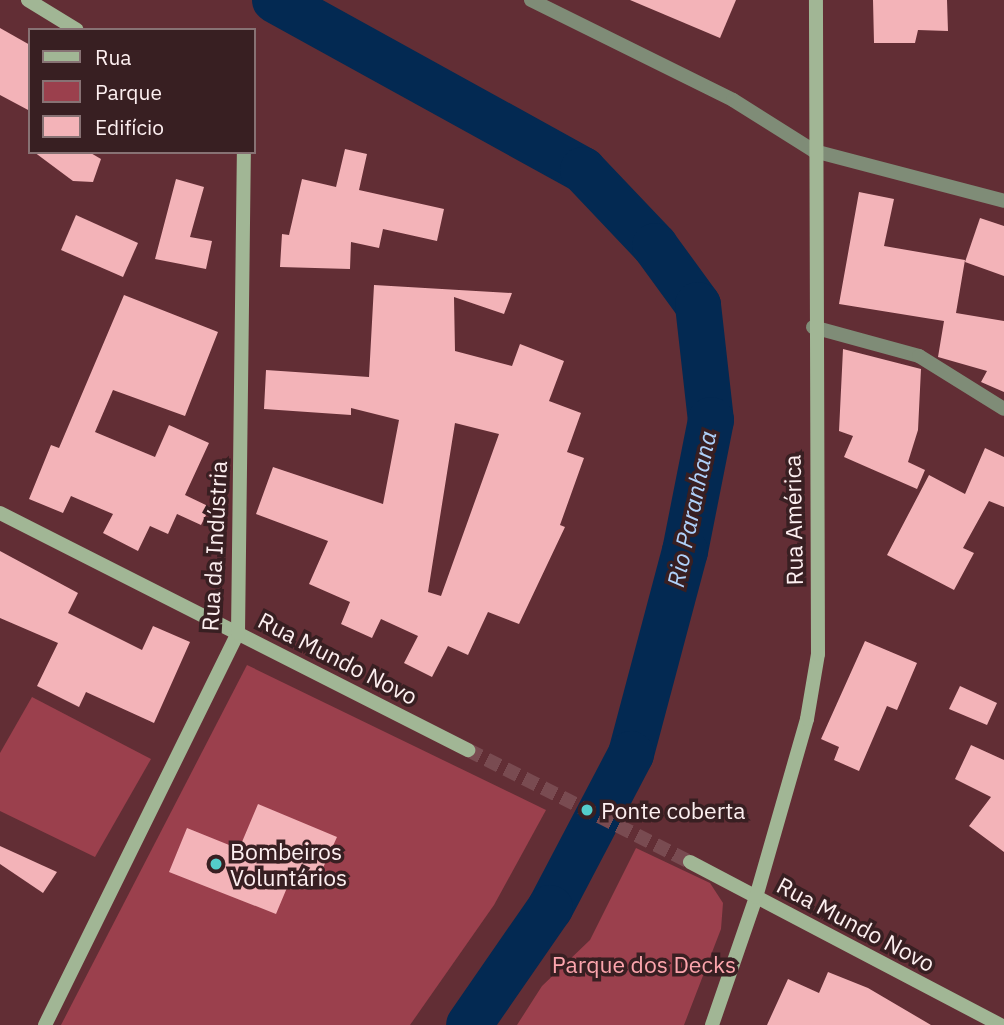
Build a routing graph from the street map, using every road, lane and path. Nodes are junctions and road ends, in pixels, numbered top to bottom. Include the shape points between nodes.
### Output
1 (28, 0) edge
2 (531, 0) edge
3 (816, 0) edge
4 (74, 28) edge
5 (814, 151) junction
6 (244, 154) edge
7 (1004, 201) edge
8 (813, 327) junction
9 (1004, 409) edge
10 (0, 513) edge
11 (238, 633) junction
12 (468, 750) tunnel mouth
13 (690, 862) tunnel mouth
14 (756, 897) junction
15 (1004, 1018) edge
16 (45, 1025) edge
17 (712, 1025) edge
18 (1001, 1025) edge

1 - 4 main road
2 - 5 street via 733,100
3 - 5 main road, Rua América
5 - 7 street
5 - 8 main road, Rua América
6 - 11 main road, Rua da Indústria
8 - 9 street via 919,356
8 - 14 main road, Rua América via 818,654 807,719
10 - 11 main road, Rua Mundo Novo
11 - 12 main road, Rua Mundo Novo
11 - 16 main road, Rua da Indústria
13 - 14 main road, Rua Mundo Novo
14 - 17 main road, Rua América
14 - 18 main road, Rua Mundo Novo
15 - 18 street

